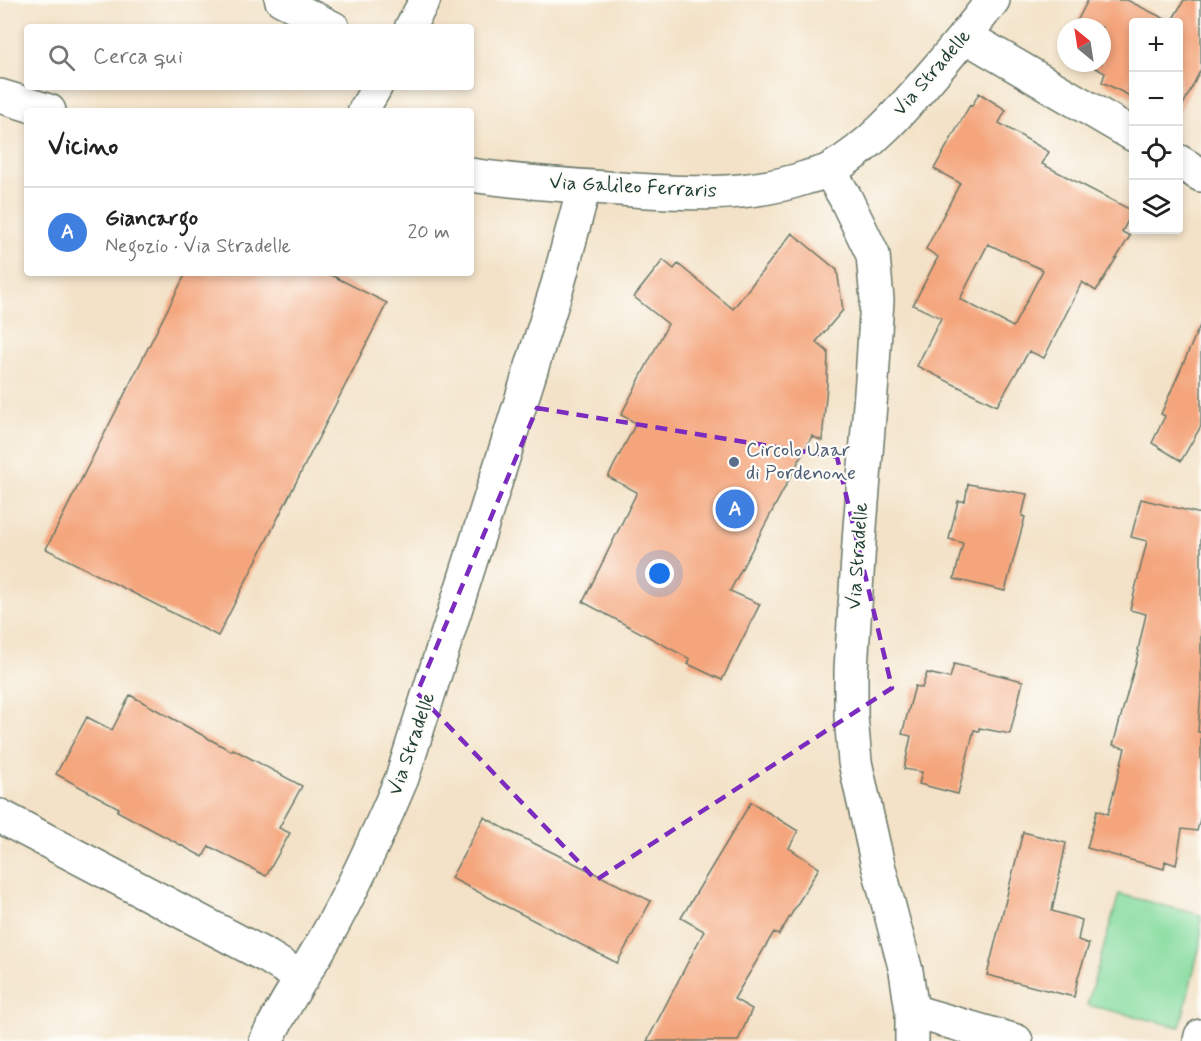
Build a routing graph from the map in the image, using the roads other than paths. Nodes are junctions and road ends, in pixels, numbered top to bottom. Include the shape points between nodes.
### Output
1 (280, 0) edge
2 (425, 0) edge
3 (993, 0) edge
4 (328, 24) edge
5 (412, 24) edge
6 (965, 36) junction
7 (375, 90) edge
8 (0, 96) edge
9 (40, 108) edge
10 (365, 108) edge
11 (1129, 132) edge
12 (1183, 164) edge
13 (829, 170) junction
14 (1201, 175) edge
15 (474, 176) edge
16 (584, 187) junction
17 (0, 816) edge
18 (302, 978) junction
19 (912, 1026) edge
20 (1201, 1036) edge
21 (266, 1041) edge
22 (1016, 1041) edge
23 (1200, 1041) edge

1 - 4 street
2 - 5 street
3 - 6 street, Via Stradelle
6 - 11 street
6 - 13 street, Via Stradelle via 882,130
7 - 10 street
8 - 9 street
12 - 14 street
13 - 16 street, Via Galileo Ferraris via 794,182 715,193
13 - 19 street, Via Stradelle via 873,255 877,300 856,586 851,716 855,762 906,970
15 - 16 street, Via Galileo Ferraris
16 - 18 street, Via Stradelle via 558,284 402,778 351,892
17 - 18 street
18 - 21 street, Via Stradelle
19 - 22 street
20 - 23 street

